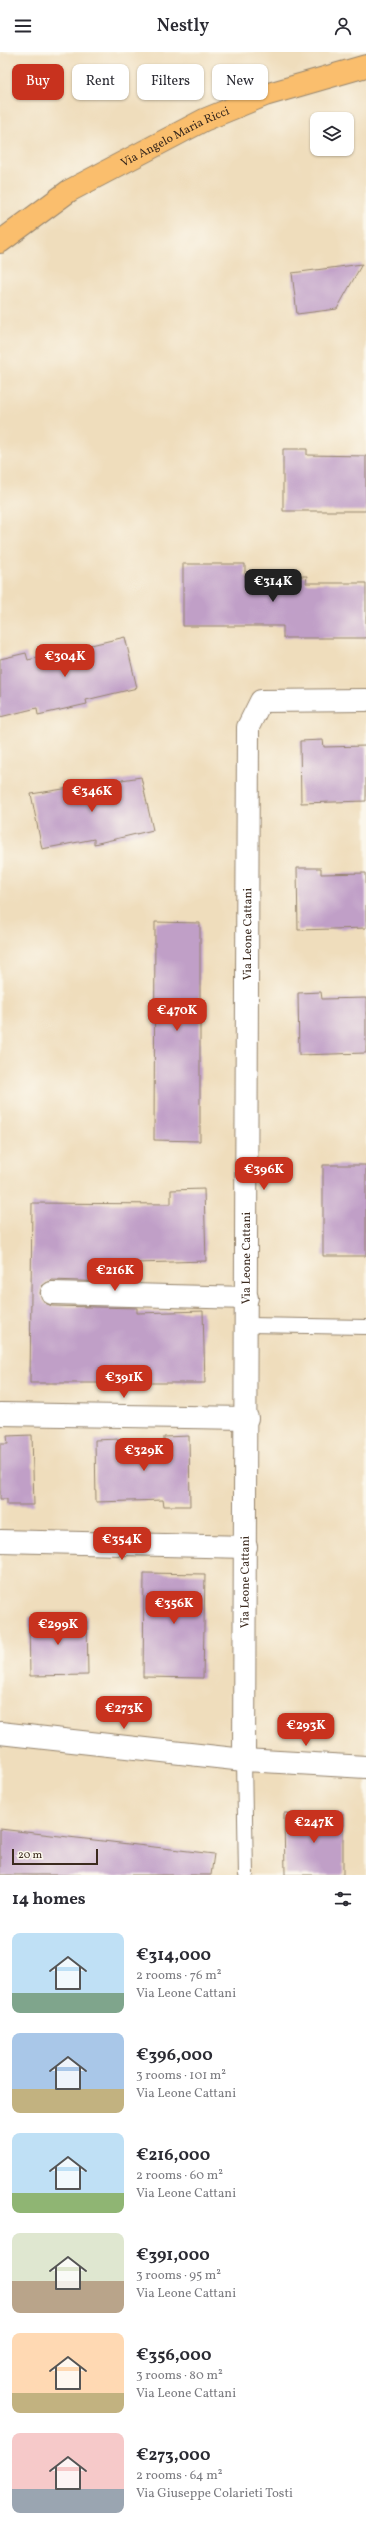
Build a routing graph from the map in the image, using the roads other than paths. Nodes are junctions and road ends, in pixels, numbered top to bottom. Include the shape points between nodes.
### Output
1 (366, 66) edge
2 (0, 242) edge
3 (366, 700) edge
4 (52, 1293) dead end
5 (247, 1298) junction
6 (247, 1325) junction
7 (366, 1327) edge
8 (0, 1414) edge
9 (247, 1418) junction
10 (0, 1541) edge
11 (246, 1547) junction
12 (0, 1733) edge
13 (244, 1760) junction
14 (366, 1767) edge
15 (246, 1875) edge

1 - 2 main road, Via Angelo Maria Ricci via 265,95 204,120 68,191
3 - 5 street, Via Leone Cattani via 261,701 248,727
4 - 5 street
5 - 6 street, Via Leone Cattani
6 - 7 lane
6 - 9 street, Via Leone Cattani
8 - 9 street
9 - 11 street, Via Leone Cattani
10 - 11 street
11 - 13 street, Via Leone Cattani
12 - 13 street
13 - 14 street
13 - 15 lane, Via Leone Cattani

